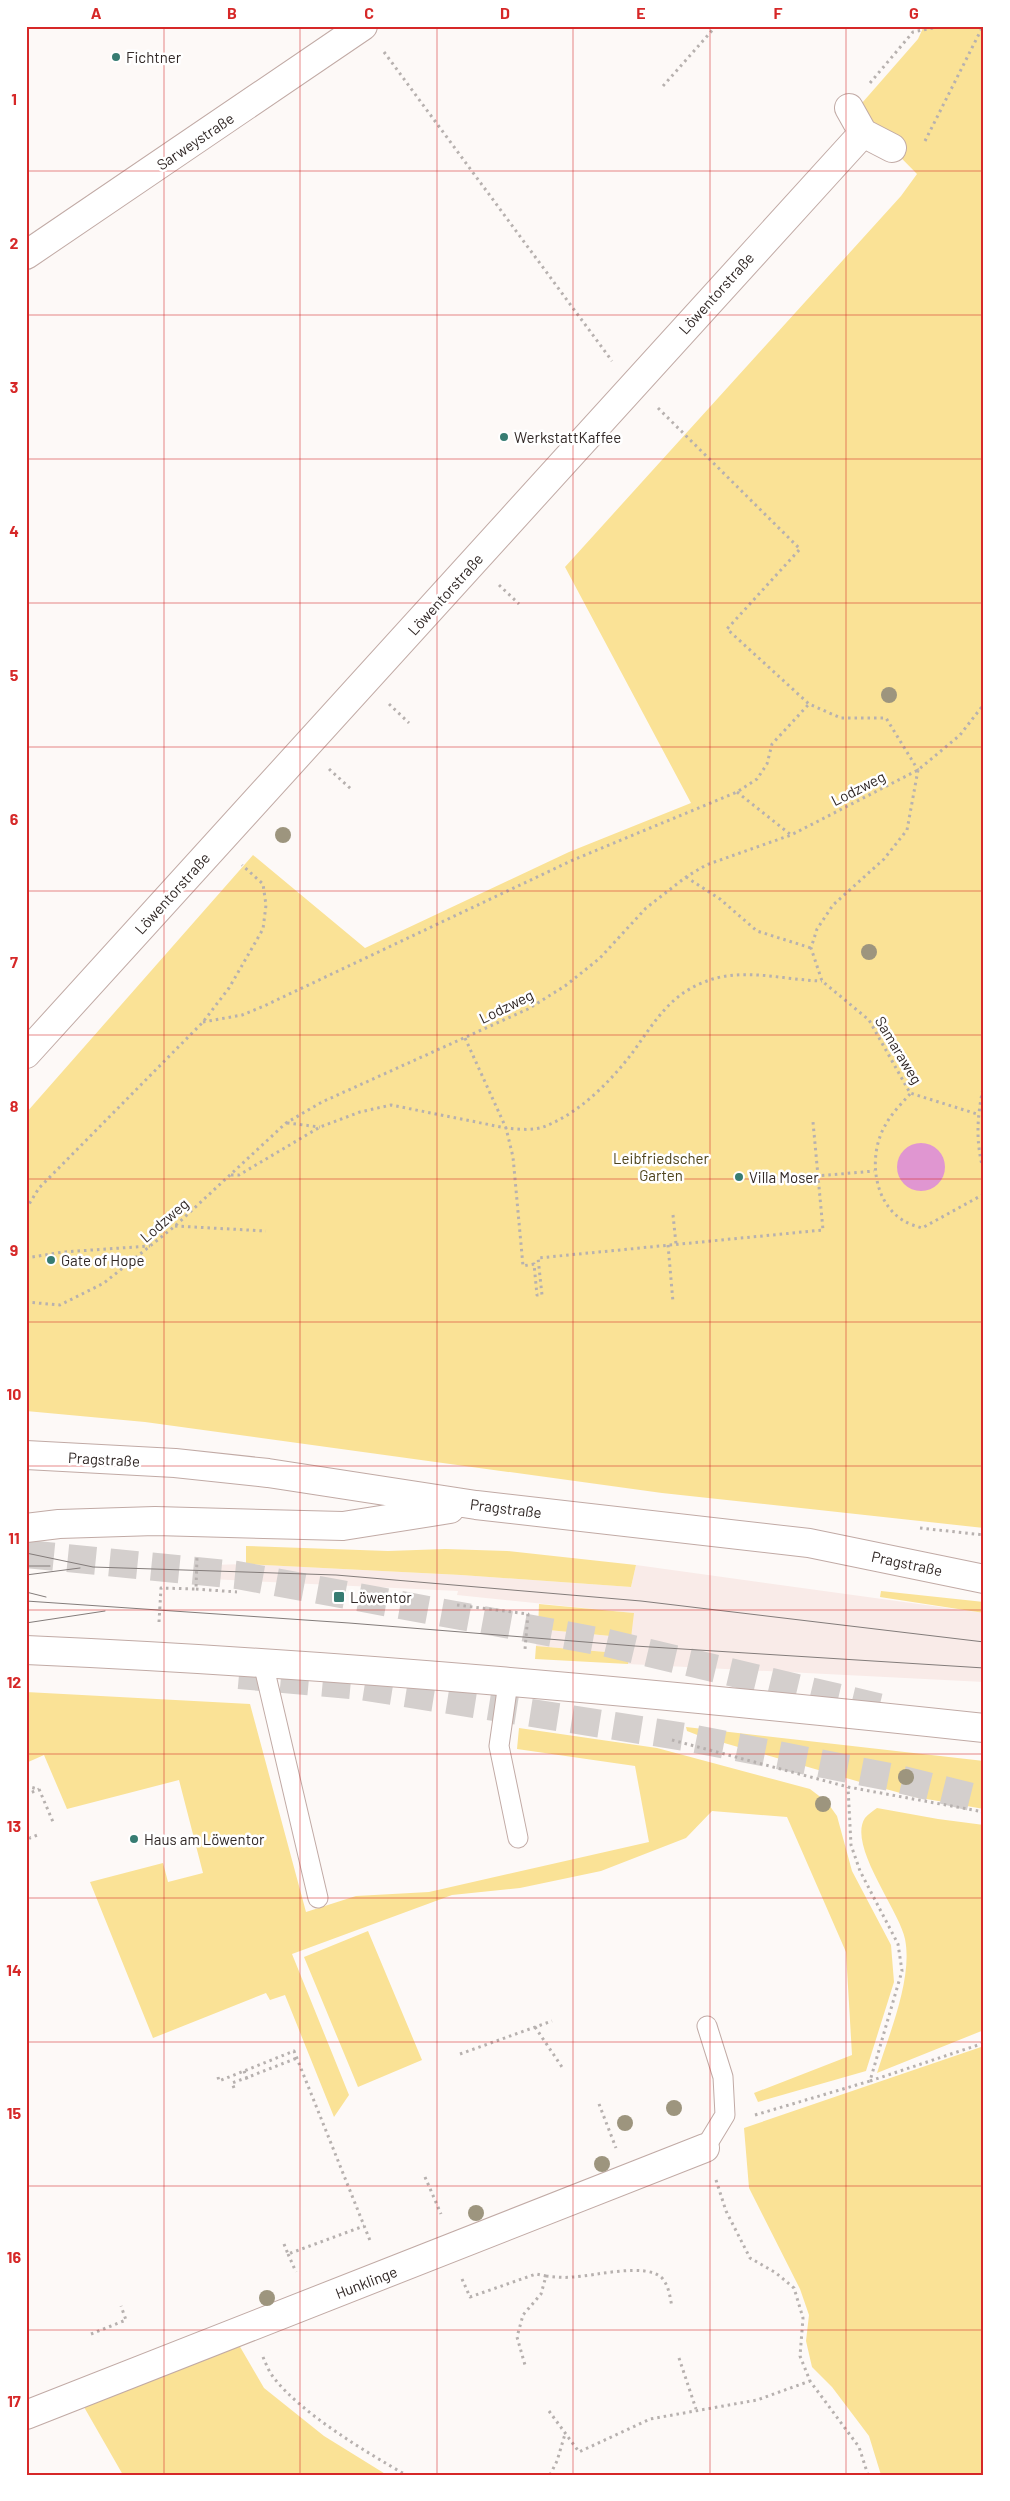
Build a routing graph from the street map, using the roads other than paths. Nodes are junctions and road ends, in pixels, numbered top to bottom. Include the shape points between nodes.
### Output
1 (363, 26) edge
2 (848, 108) road end
3 (863, 133) junction
4 (892, 148) dead end
5 (26, 255) edge
6 (26, 1054) edge
7 (26, 1455) edge
8 (476, 1505) junction
9 (26, 1528) edge
10 (984, 1579) edge
11 (26, 1650) edge
12 (263, 1663) junction
13 (508, 1683) junction
14 (984, 1728) edge
15 (518, 1838) dead end
16 (318, 1898) dead end
17 (707, 2026) dead end
18 (705, 2148) joint
19 (26, 2415) edge

1 - 5 street, Sarweystraße
2 - 3 street
3 - 4 street
3 - 6 street, Löwentorstraße
7 - 8 street, Pragstraße via 175,1463 268,1473
8 - 9 street via 343,1526 154,1521
8 - 10 street, Pragstraße via 809,1543
11 - 12 street
12 - 13 street
12 - 16 lane
13 - 14 street via 778,1706
13 - 15 lane via 499,1746
17 - 18 lane via 723,2077 726,2115
18 - 19 street, Hunklinge

